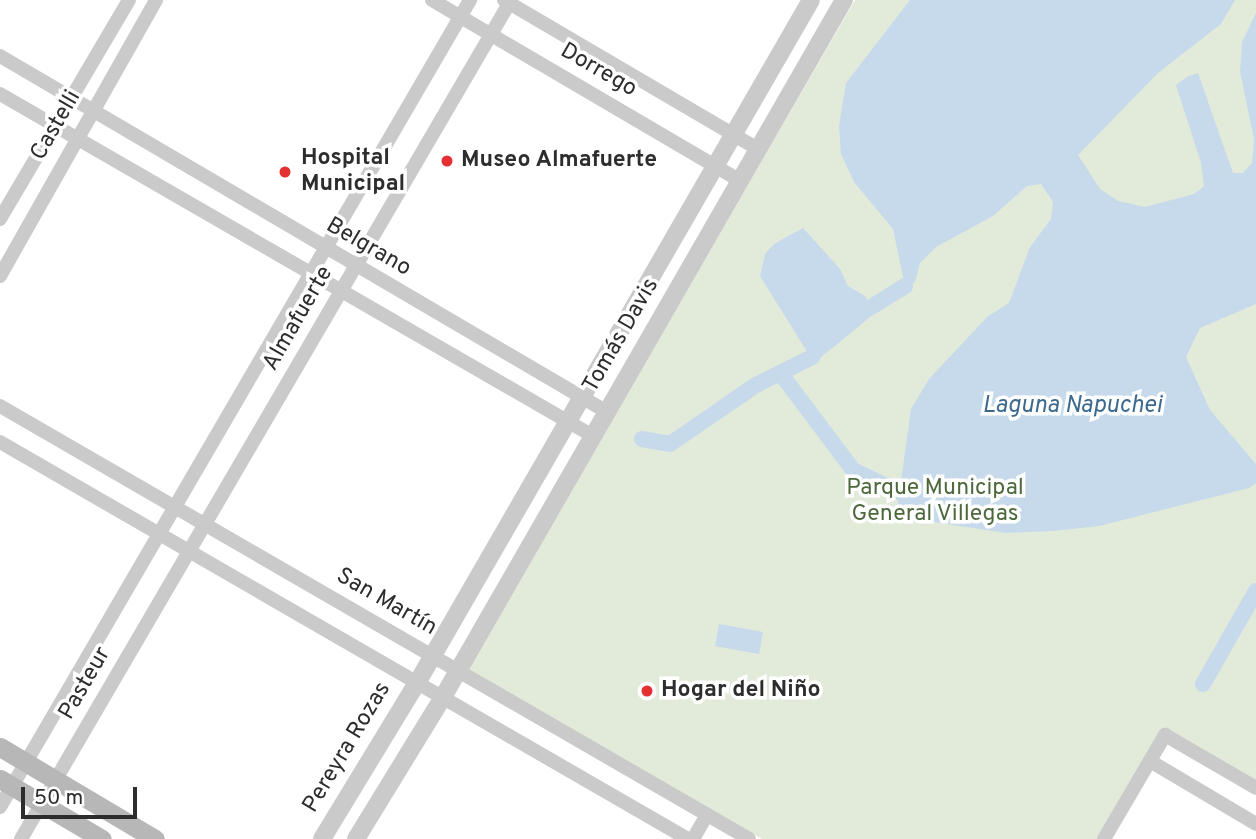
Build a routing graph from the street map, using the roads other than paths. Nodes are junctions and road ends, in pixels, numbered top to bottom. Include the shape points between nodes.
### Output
1 (129, 0) edge
2 (156, 0) edge
3 (432, 0) edge
4 (470, 0) edge
5 (811, 0) edge
6 (844, 0) edge
7 (508, 1) edge
8 (460, 17) junction
9 (491, 35) junction
10 (0, 56) edge
11 (0, 94) edge
12 (73, 98) junction
13 (93, 109) junction
14 (55, 126) junction
15 (733, 134) junction
16 (76, 137) junction
17 (758, 149) junction
18 (715, 166) junction
19 (740, 181) junction
20 (0, 219) edge
21 (325, 250) junction
22 (355, 267) junction
23 (0, 275) edge
24 (310, 275) junction
25 (341, 292) junction
26 (582, 397) junction
27 (0, 406) edge
28 (607, 412) junction
29 (568, 421) junction
30 (593, 436) junction
31 (0, 442) edge
32 (175, 507) junction
33 (205, 525) junction
34 (159, 534) junction
35 (189, 551) junction
36 (433, 656) junction
37 (458, 671) junction
38 (417, 683) junction
39 (443, 697) junction
40 (0, 747) edge
41 (1150, 761) junction
42 (26, 762) junction
43 (56, 780) junction
44 (6, 782) edge
45 (1256, 788) edge
46 (42, 803) junction
47 (0, 807) edge
48 (707, 815) junction
49 (1256, 824) edge
50 (21, 839) edge
51 (102, 839) edge
52 (155, 839) edge
53 (321, 839) edge
54 (356, 839) edge
55 (691, 839) edge
56 (749, 839) edge
57 (1104, 839) edge

1 - 12 street, Castelli
2 - 13 street, Castelli
3 - 8 street, Dorrego
4 - 8 street, Almafuerte
5 - 15 street, Tomás Davis
6 - 17 street, Tomás Davis
7 - 9 street, Almafuerte
7 - 15 street, Dorrego
8 - 9 street, Dorrego
8 - 21 street, Almafuerte
9 - 18 street, Dorrego
9 - 22 street, Almafuerte
10 - 12 street, Belgrano
11 - 14 street
12 - 13 street, Belgrano
12 - 14 street, Castelli
13 - 16 street, Castelli
13 - 21 street, Belgrano
14 - 16 street
14 - 20 street, Castelli
15 - 17 street, Dorrego
15 - 18 street, Tomás Davis
16 - 23 street, Castelli
16 - 24 street
17 - 19 street, Tomás Davis
18 - 19 street, Dorrego
18 - 26 street, Tomás Davis
19 - 28 street, Tomás Davis
21 - 22 street, Belgrano
21 - 24 street, Almafuerte
22 - 25 street, Almafuerte
22 - 26 street, Belgrano
24 - 25 street
24 - 32 street, Almafuerte
25 - 29 street
25 - 33 street, Almafuerte
26 - 28 street, Belgrano
26 - 29 street, Tomás Davis
27 - 32 street, San Martín
28 - 30 street, Tomás Davis
29 - 30 street
29 - 36 street, Tomás Davis
30 - 37 street, Tomás Davis
31 - 34 street
32 - 33 street, San Martín
32 - 34 street, Almafuerte
33 - 35 street, Almafuerte
33 - 36 street, San Martín
34 - 35 street
34 - 42 street, Pasteur
35 - 38 street
35 - 43 street, Pasteur
36 - 37 street, San Martín
36 - 38 street, Tomás Davis
37 - 39 street, Tomás Davis
37 - 48 street, San Martín
38 - 39 street
38 - 53 street, Pereyra Rozas
39 - 54 street
39 - 55 street
40 - 42 main road
41 - 45 street via 1165,735
41 - 49 street
41 - 57 street
42 - 43 main road
42 - 44 street, Pasteur
43 - 46 street, Pasteur
43 - 52 main road
44 - 46 main road
44 - 47 street, Pasteur
46 - 50 street, Pasteur
46 - 51 main road
48 - 55 street
48 - 56 street, San Martín

